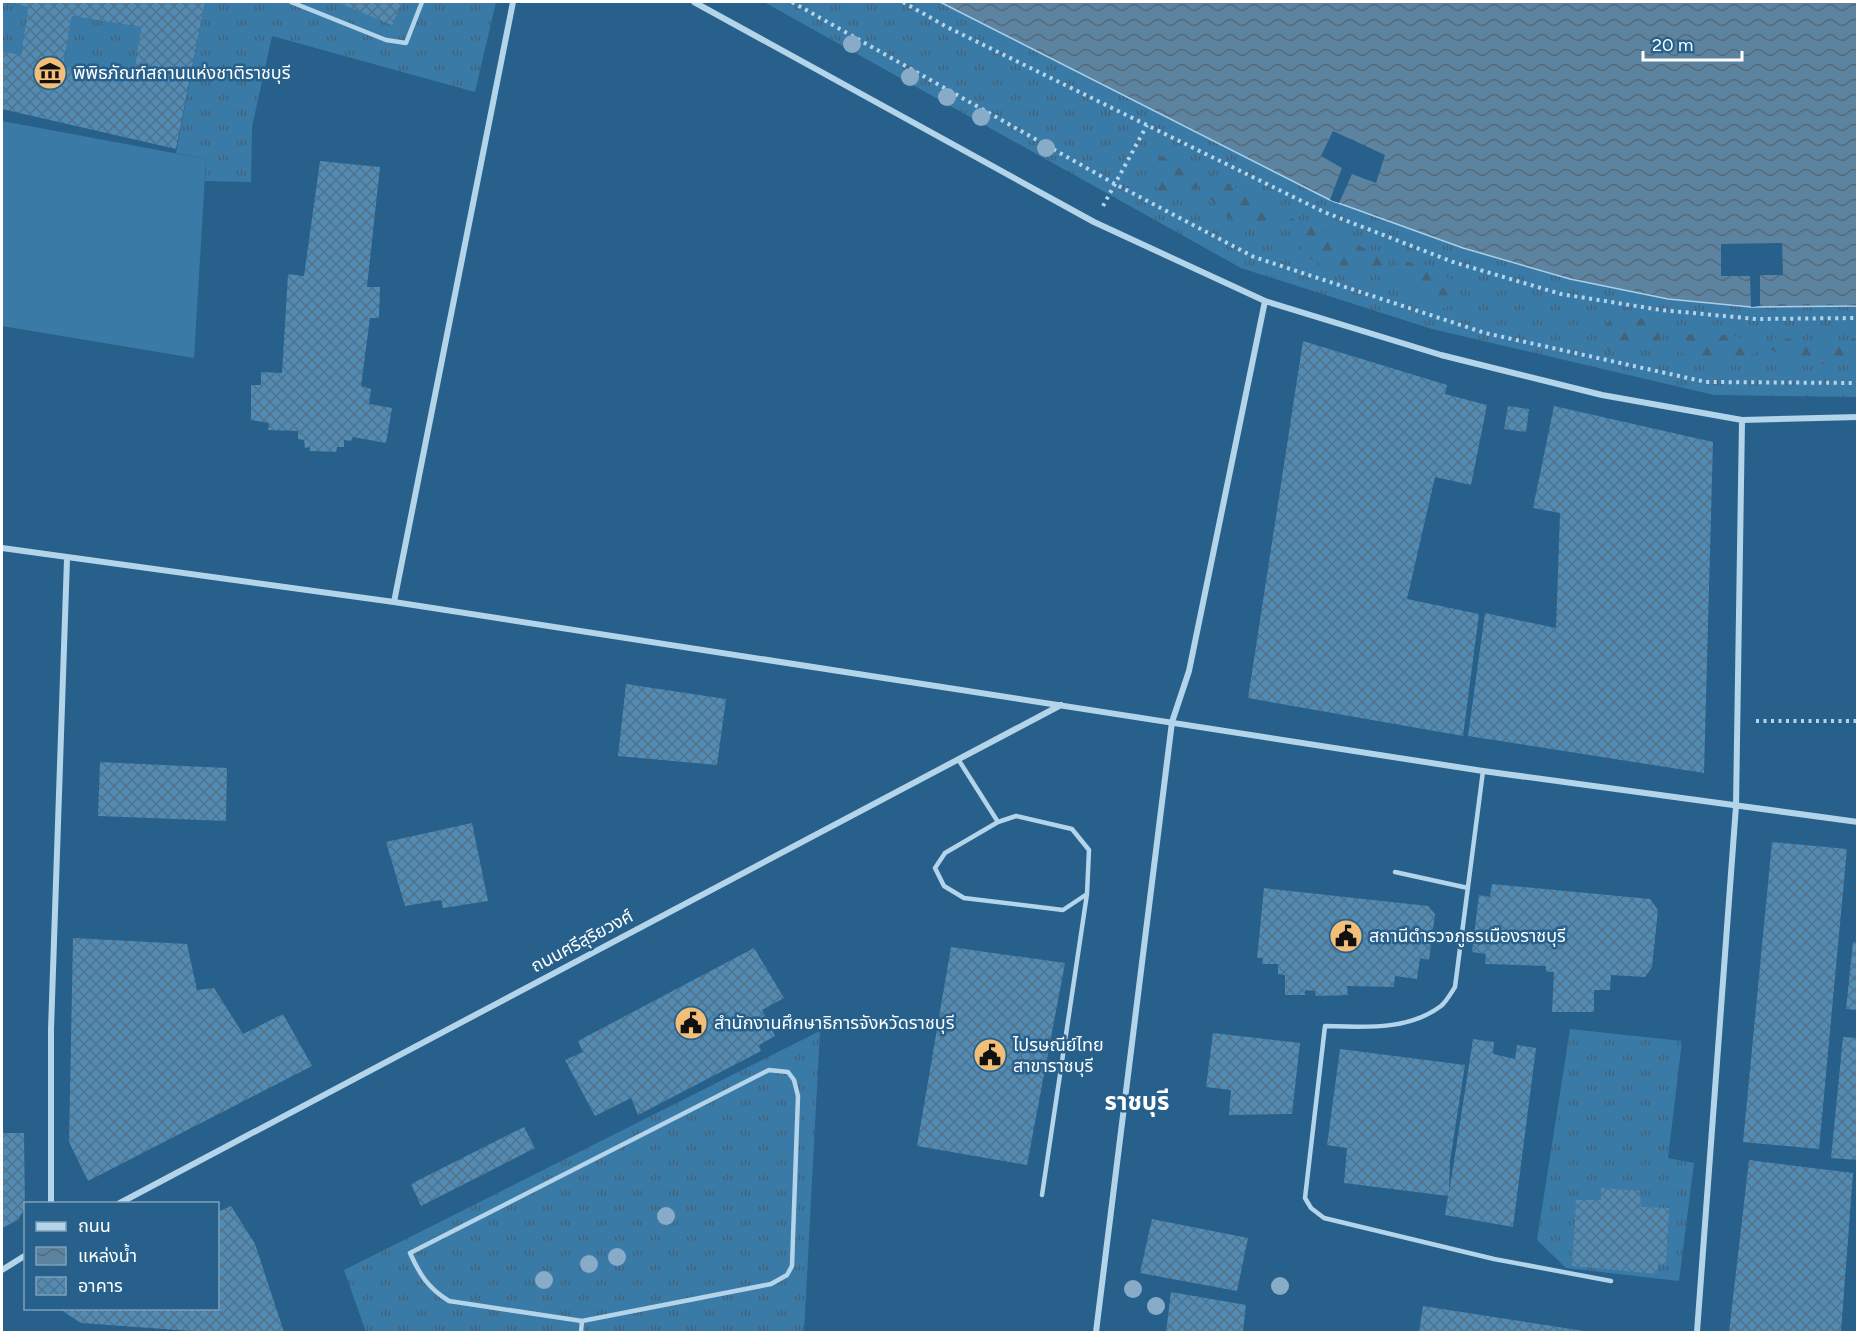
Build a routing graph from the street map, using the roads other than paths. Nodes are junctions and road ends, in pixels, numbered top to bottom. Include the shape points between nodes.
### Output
1 (291, 2) edge
2 (422, 2) edge
3 (513, 2) edge
4 (694, 2) edge
5 (1265, 301) junction
6 (1857, 417) edge
7 (1742, 420) junction
8 (2, 548) edge
9 (68, 559) junction
10 (394, 602) junction
11 (1061, 705) junction
12 (1172, 722) junction
13 (958, 759) junction
14 (1483, 771) junction
15 (1736, 806) junction
16 (998, 822) junction
17 (1857, 822) edge
18 (1395, 872) dead end
19 (1468, 888) junction
20 (1087, 894) junction
21 (1042, 1195) dead end
22 (51, 1202) edge
23 (120, 1202) edge
24 (24, 1256) edge
25 (2, 1270) edge
26 (1611, 1281) dead end
27 (582, 1322) junction
28 (581, 1332) edge
29 (1096, 1332) edge
30 (1697, 1332) edge

1 - 2 lane via 386,40 406,43
3 - 10 street
4 - 5 street via 1094,222
5 - 7 street via 1441,355 1602,395
5 - 12 street via 1189,671
6 - 7 street
7 - 15 street
8 - 9 street
9 - 10 street
9 - 22 street via 51,1029
10 - 11 street
11 - 12 street
11 - 13 street, ถนนศรีสุริยวงศ์
12 - 14 street
12 - 29 street
13 - 16 lane
13 - 23 street, ถนนศรีสุริยวงศ์
14 - 15 street
14 - 19 lane
15 - 17 street
15 - 30 street
16 - 20 lane via 1016,816 1072,829 1089,850
16 - 20 lane via 945,853 935,868 944,886 964,898 1063,910
18 - 19 lane
19 - 26 lane via 1455,987 1442,1006 1412,1020 1377,1028 1325,1026 1305,1198 1323,1218 1494,1259
20 - 21 lane
24 - 25 street
27 - 27 lane via 448,1301 430,1290 410,1253 769,1070 788,1072 795,1080 798,1096 792,1266 787,1275 771,1284
27 - 28 lane

